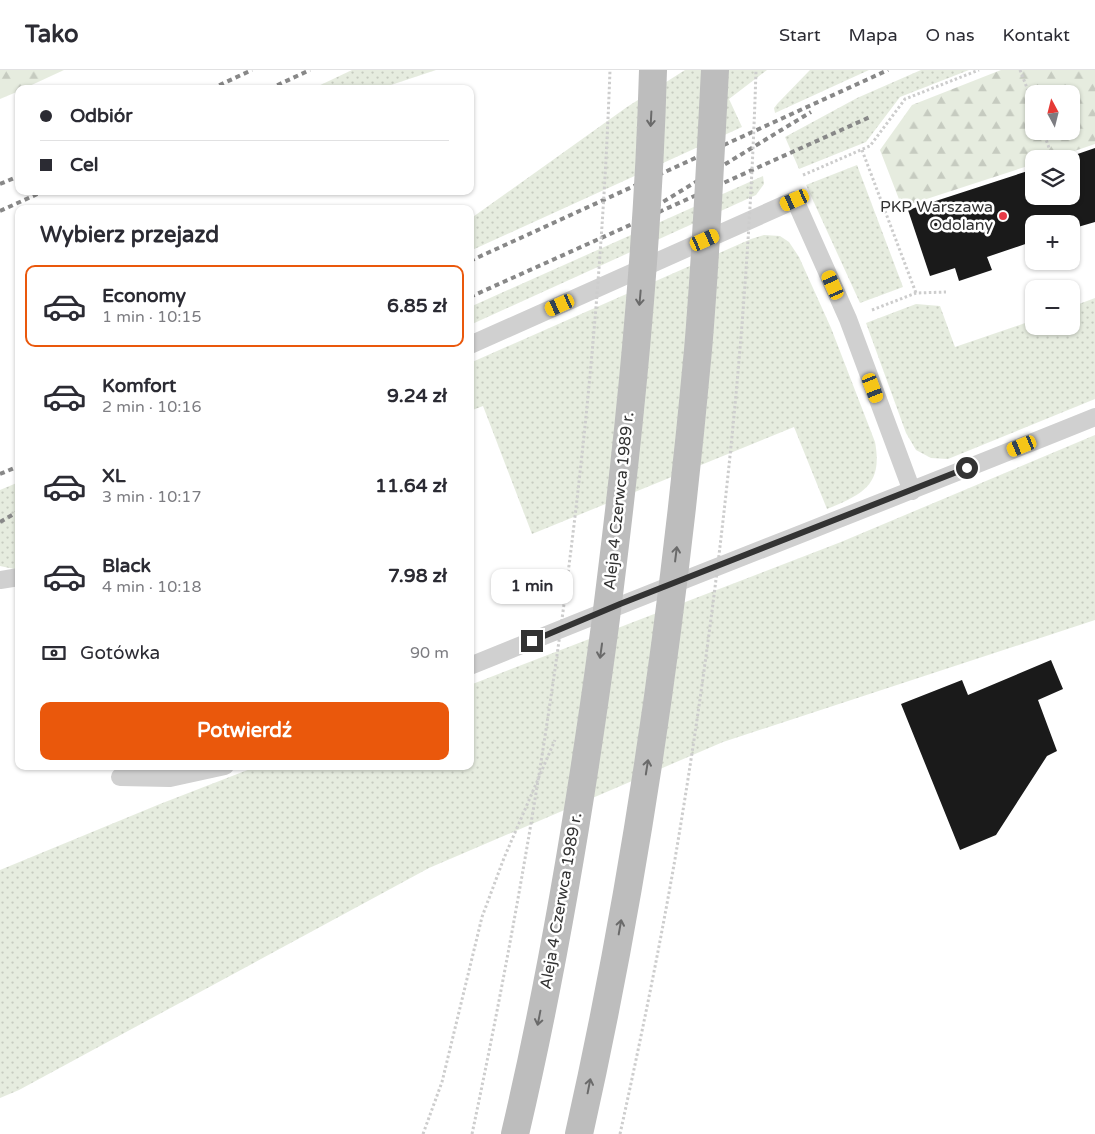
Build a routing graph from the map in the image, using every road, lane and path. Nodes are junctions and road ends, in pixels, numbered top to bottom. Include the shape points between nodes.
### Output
1 (610, 70) edge
2 (653, 70) edge
3 (715, 70) edge
4 (1020, 70) edge
5 (1026, 85) edge
6 (862, 150) dead end
7 (946, 292) dead end
8 (916, 293) junction
9 (848, 319) junction
10 (474, 343) edge
11 (1095, 417) edge
12 (912, 490) junction
13 (15, 578) edge
14 (0, 580) edge
15 (474, 664) edge
16 (558, 733) dead end
17 (556, 738) dead end
18 (555, 753) dead end
19 (207, 770) edge
20 (120, 777) dead end
21 (423, 1134) edge
22 (472, 1134) edge
23 (515, 1134) edge
24 (579, 1134) edge

1 - 22 path, bridge via 590,388 559,645 531,828
2 -> 23 main road, Aleja 4 Czerwca 1989 r., bridge via 642,273 618,524 573,839
24 -> 3 main road, bridge via 610,983 651,742 678,542 698,348
4 - 5 path
6 - 8 path
7 - 8 path
8 - 9 path
9 - 10 lane via 795,200
9 - 12 lane
11 - 12 lane
12 - 15 lane
13 - 14 lane
16 - 18 path
17 - 21 path via 482,917 442,1082
19 - 20 lane via 170,778

